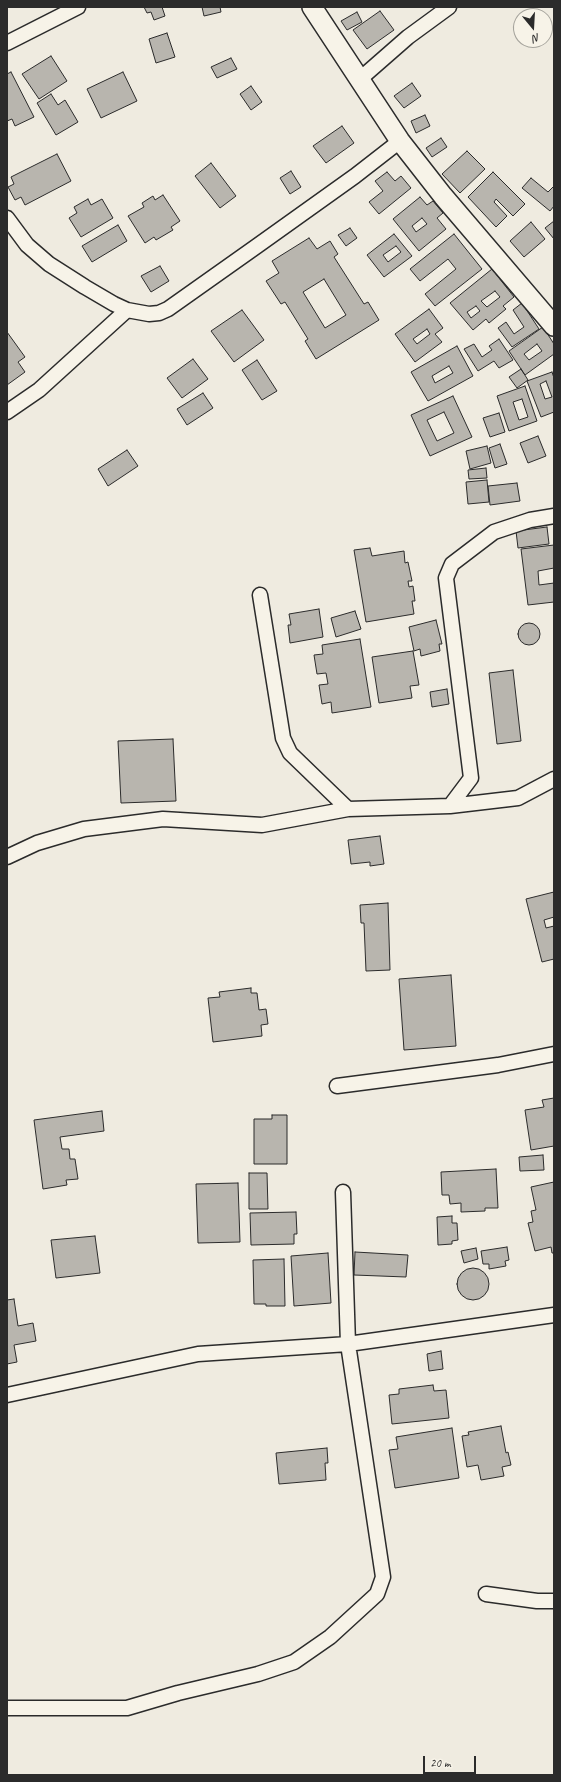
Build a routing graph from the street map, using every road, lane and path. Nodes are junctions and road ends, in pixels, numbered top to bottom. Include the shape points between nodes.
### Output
1 (78, 7) edge
2 (312, 7) edge
3 (449, 7) edge
4 (7, 43) edge
5 (360, 80) junction
6 (400, 141) junction
7 (7, 218) edge
8 (127, 310) junction
9 (554, 326) edge
10 (7, 412) edge
11 (554, 516) edge
12 (260, 595) dead end
13 (554, 779) edge
14 (450, 806) junction
15 (348, 809) junction
16 (7, 857) edge
17 (554, 1054) edge
18 (337, 1086) dead end
19 (343, 1192) dead end
20 (554, 1315) edge
21 (348, 1344) junction
22 (7, 1394) edge
23 (486, 1594) dead end
24 (554, 1601) edge
25 (7, 1708) edge

1 - 4 street
2 - 5 street
3 - 5 street via 408,37
5 - 6 street
6 - 8 street via 168,308 159,313 149,314
6 - 9 street
7 - 8 street via 27,245 49,264
8 - 10 street via 39,390
11 - 14 street via 530,520 494,532 452,564 446,578 471,778
12 - 15 street via 283,738 290,753
13 - 14 street via 518,798
14 - 15 street
15 - 16 street via 262,825 163,819 84,829 36,843
17 - 18 street via 498,1065
19 - 21 street
20 - 21 street
21 - 22 street via 198,1354
21 - 25 street via 383,1577 377,1594 330,1637 294,1662 258,1674 126,1708
23 - 24 street

